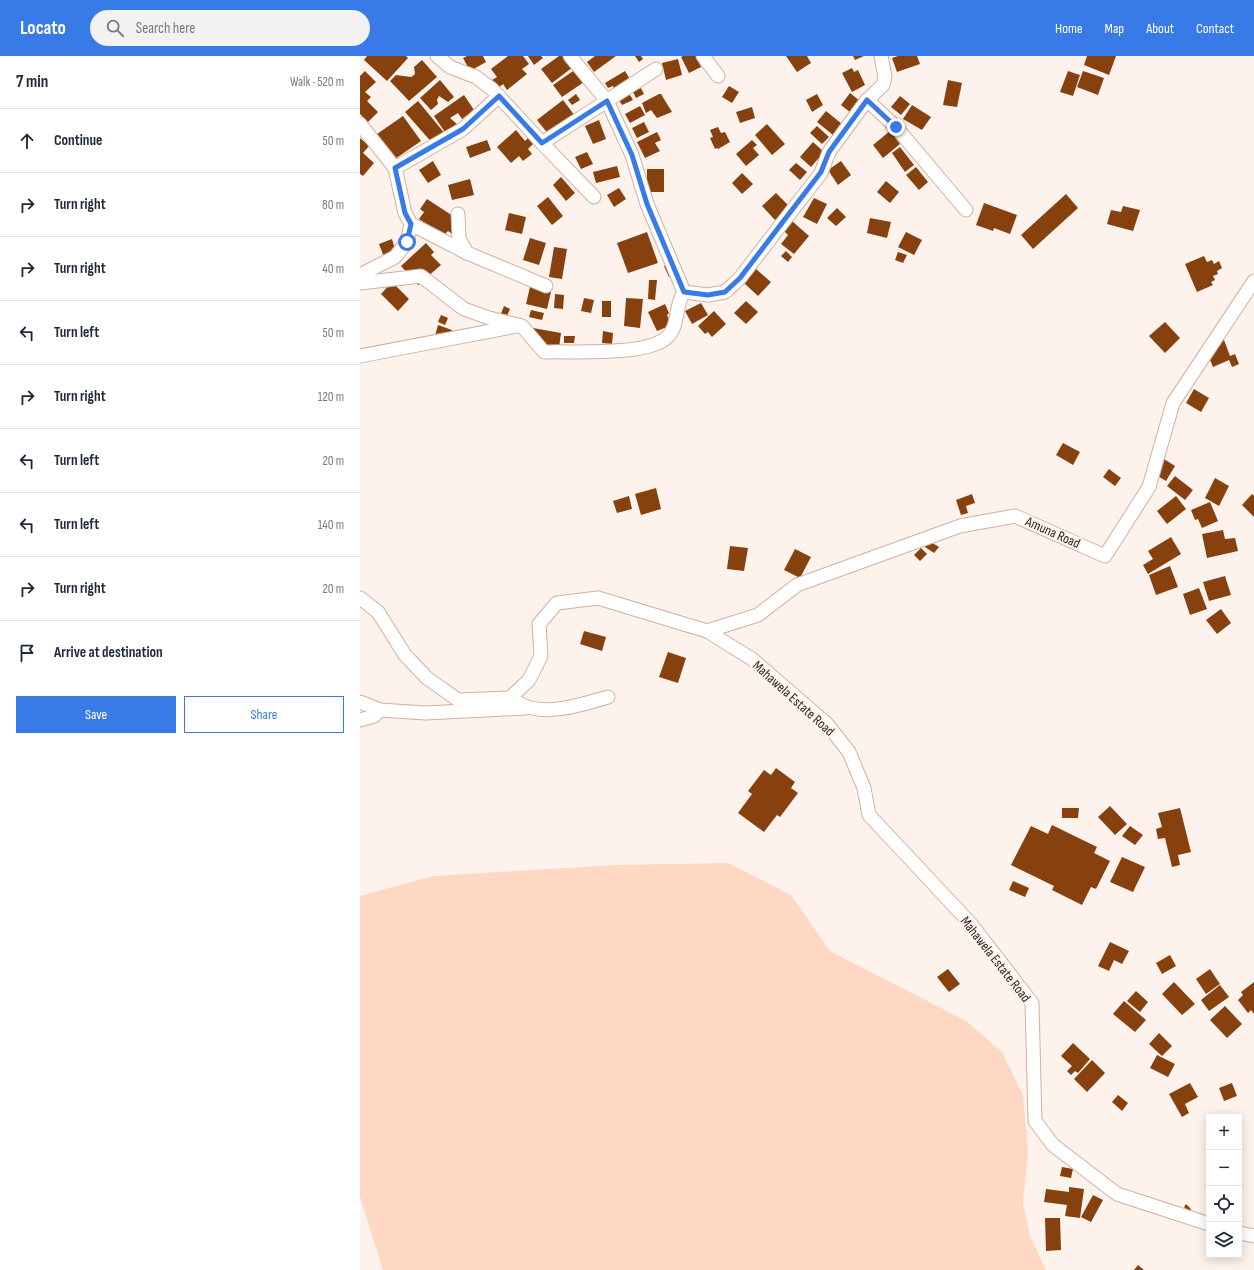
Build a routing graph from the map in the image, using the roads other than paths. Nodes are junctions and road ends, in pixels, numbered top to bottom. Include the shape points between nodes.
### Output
1 (436, 56) edge
2 (570, 56) edge
3 (703, 56) edge
4 (881, 56) edge
5 (656, 69) dead end
6 (718, 76) dead end
7 (499, 96) junction
8 (867, 100) junction
9 (607, 101) junction
10 (360, 124) edge
11 (542, 143) junction
12 (395, 168) junction
13 (594, 197) dead end
14 (966, 210) dead end
15 (458, 214) dead end
16 (411, 224) junction
17 (467, 253) junction
18 (360, 276) edge
19 (1254, 281) edge
20 (360, 284) edge
21 (546, 286) dead end
22 (684, 292) junction
23 (522, 326) junction
24 (360, 356) edge
25 (360, 598) edge
26 (707, 631) junction
27 (510, 698) junction
28 (608, 698) dead end
29 (360, 702) edge
30 (526, 708) junction
31 (380, 710) junction
32 (360, 720) edge
33 (1206, 1223) edge
34 (1242, 1234) edge
35 (1254, 1236) edge

1 - 7 street via 450,67 476,77
2 - 9 street
3 - 6 street
4 - 8 street via 885,77 883,85
5 - 9 street
7 - 11 street
7 - 12 street via 463,129
8 - 14 street via 896,127
8 - 22 street via 829,152 821,172 740,278 725,292 708,295
9 - 11 street
9 - 22 street via 632,155 647,204
10 - 12 street
11 - 13 street
12 - 16 street via 405,213
15 - 17 street via 459,239
16 - 17 street
16 - 18 street via 407,242 395,257
17 - 21 street
19 - 26 street, Amuna Road via 1173,402 1149,488 1106,556 1015,516 960,526 797,586 758,615
20 - 23 street via 421,276 464,309
22 - 23 street via 679,298 676,321 665,339 636,350 544,352
23 - 24 street
25 - 27 street via 378,612 405,655 428,678 458,700
26 - 27 street, Mahawela Estate Road via 598,598 557,602 539,624 541,656 530,680
26 - 33 street, Mahawela Estate Road via 752,659 827,724 849,752 864,788 869,815 971,924 1032,1003 1035,1121 1053,1144 1117,1194
27 - 30 street
28 - 30 street via 563,709
29 - 31 street
30 - 31 street via 425,713
31 - 32 street via 374,716
34 - 35 street

